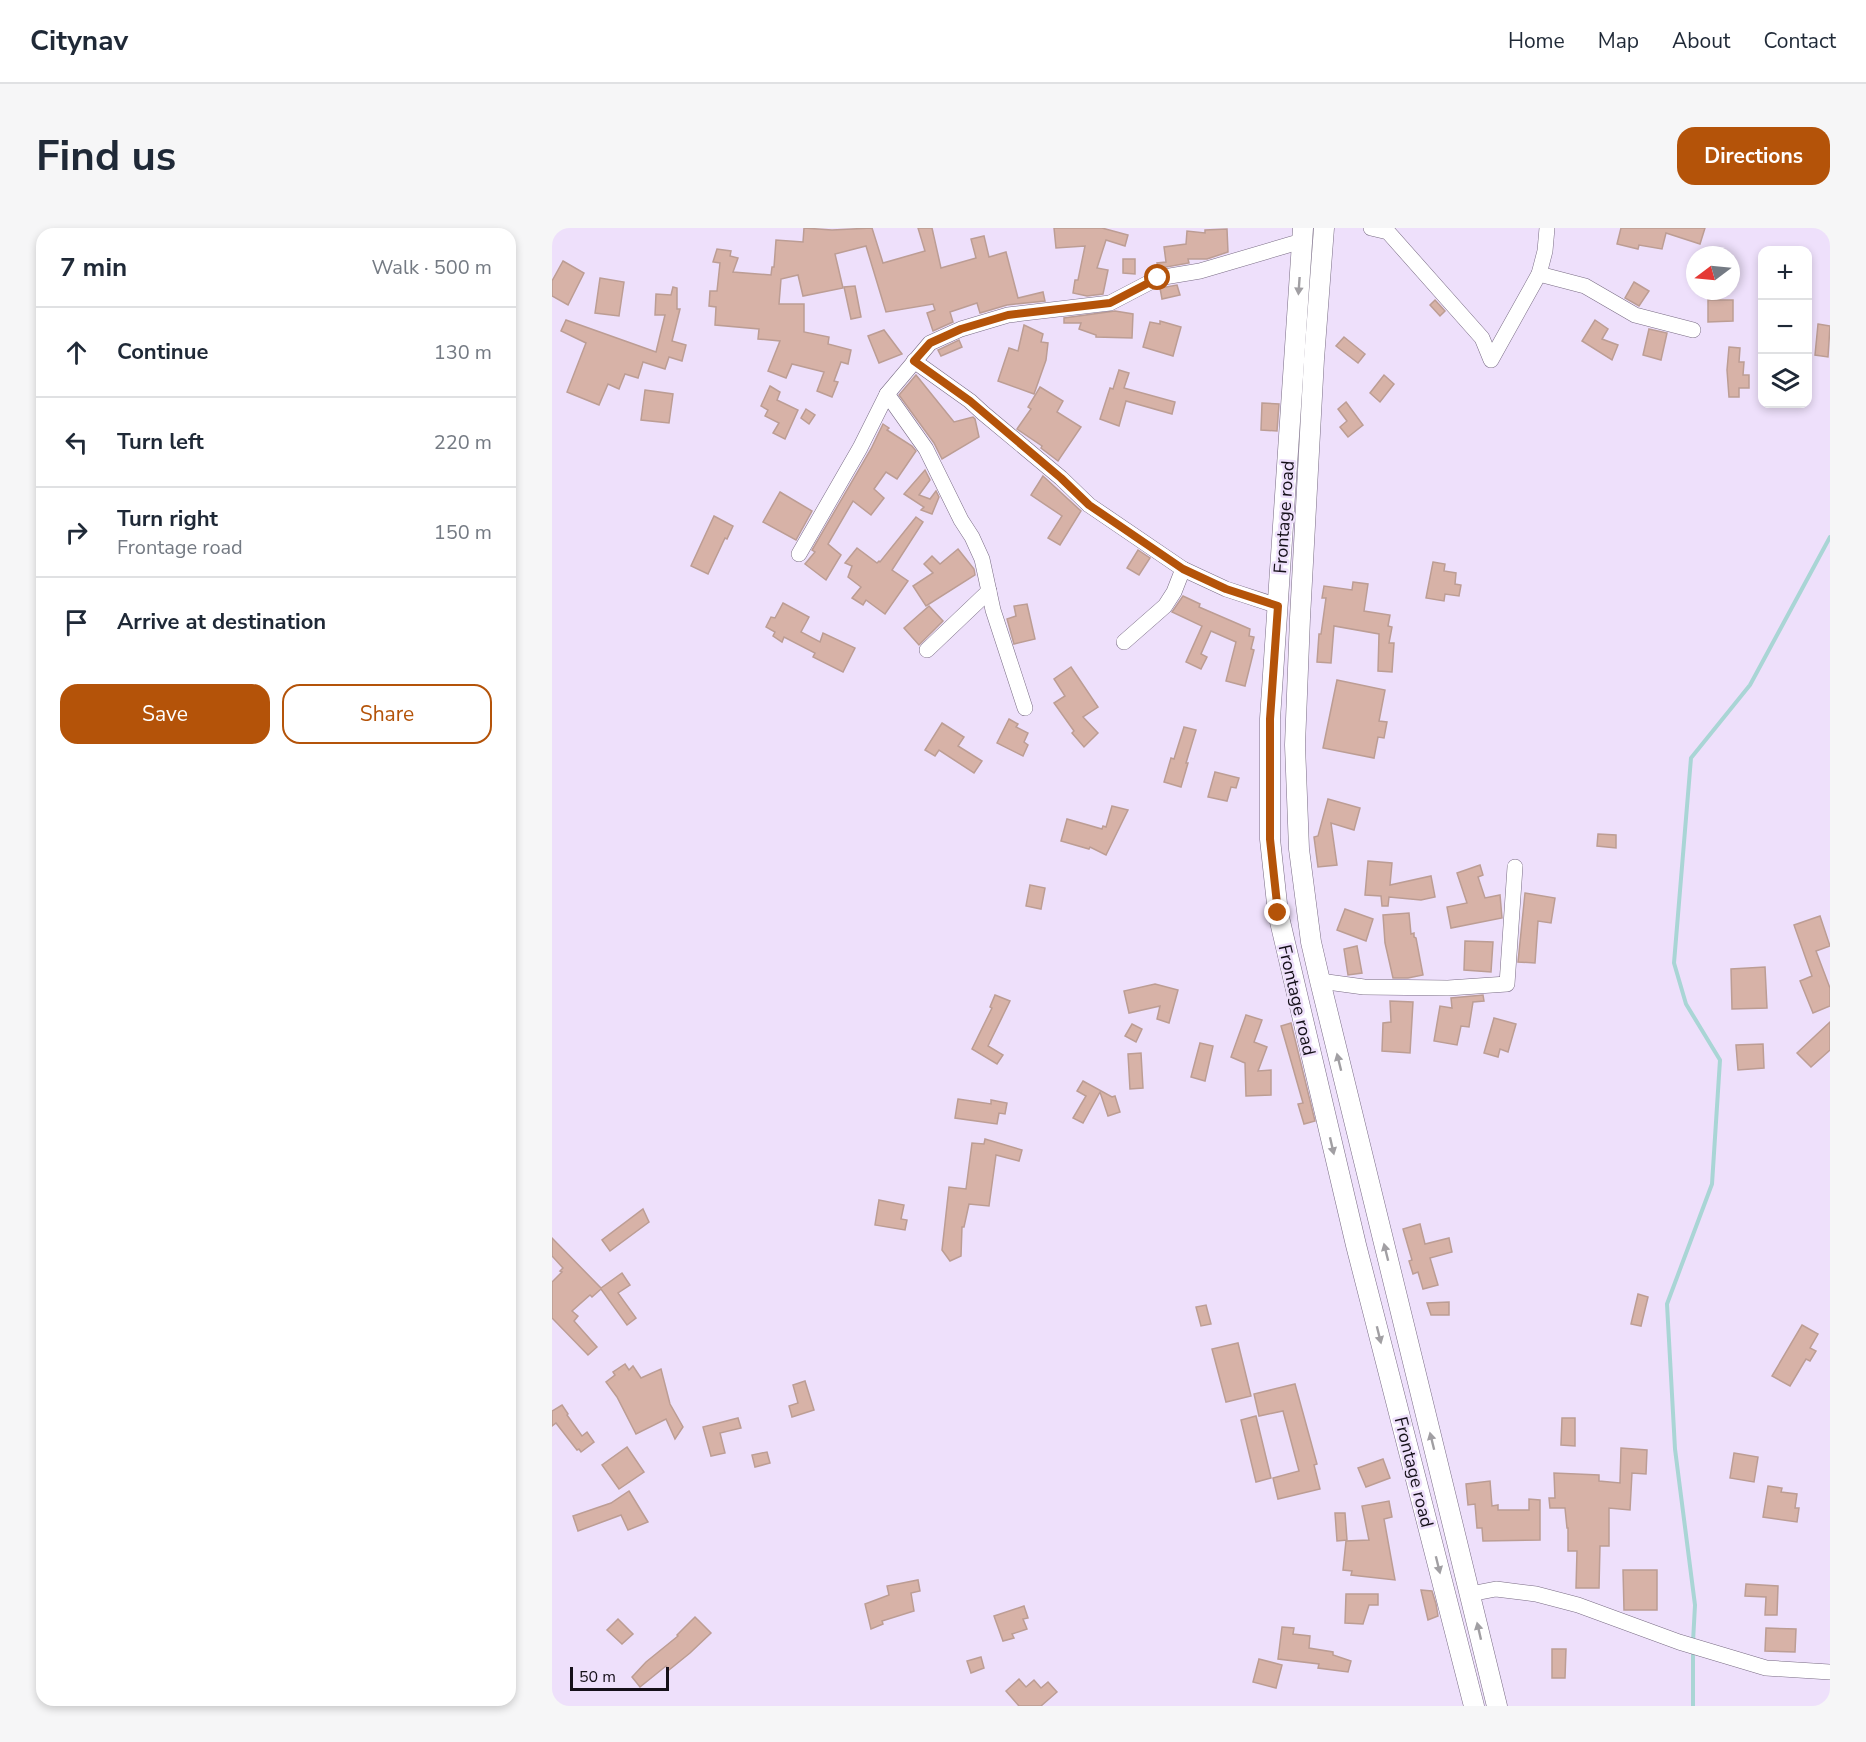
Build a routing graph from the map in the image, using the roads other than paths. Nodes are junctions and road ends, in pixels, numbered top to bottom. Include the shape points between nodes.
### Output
1 (1324, 228) edge
2 (1371, 228) edge
3 (1547, 228) edge
4 (1302, 235) edge
5 (1539, 274) junction
6 (1693, 330) dead end
7 (914, 361) junction
8 (887, 394) junction
9 (799, 554) dead end
10 (1183, 569) junction
11 (989, 591) junction
12 (1278, 606) junction
13 (1124, 642) dead end
14 (927, 650) dead end
15 (1025, 708) dead end
16 (1515, 867) dead end
17 (1311, 942) junction
18 (1285, 947) junction
19 (1320, 981) junction
20 (1470, 1594) junction
21 (1830, 1672) edge
22 (1474, 1706) edge
23 (1497, 1706) edge

1 - 17 main road via 1295,744 1299,849
2 - 5 street via 1388,231 1482,338 1491,360
3 - 5 street
4 - 7 street via 1200,271 1158,278 1110,303 1008,315 961,329 930,343
4 -> 12 main road, Frontage road
5 - 6 street via 1586,286 1635,315
7 - 8 street
7 - 10 street via 970,401 1089,505
8 - 9 street
8 - 11 street via 926,450 972,537
10 - 12 street via 1226,589
10 - 13 street via 1166,606
11 - 14 street
11 - 15 street
12 - 18 main road, Frontage road via 1270,719 1270,839
16 - 19 street via 1507,984 1364,987
17 - 18 main road
17 - 19 main road
18 -> 22 main road, Frontage road via 1356,1245
20 -> 19 main road
20 - 21 street via 1496,1589 1536,1594 1766,1668
23 -> 20 main road

